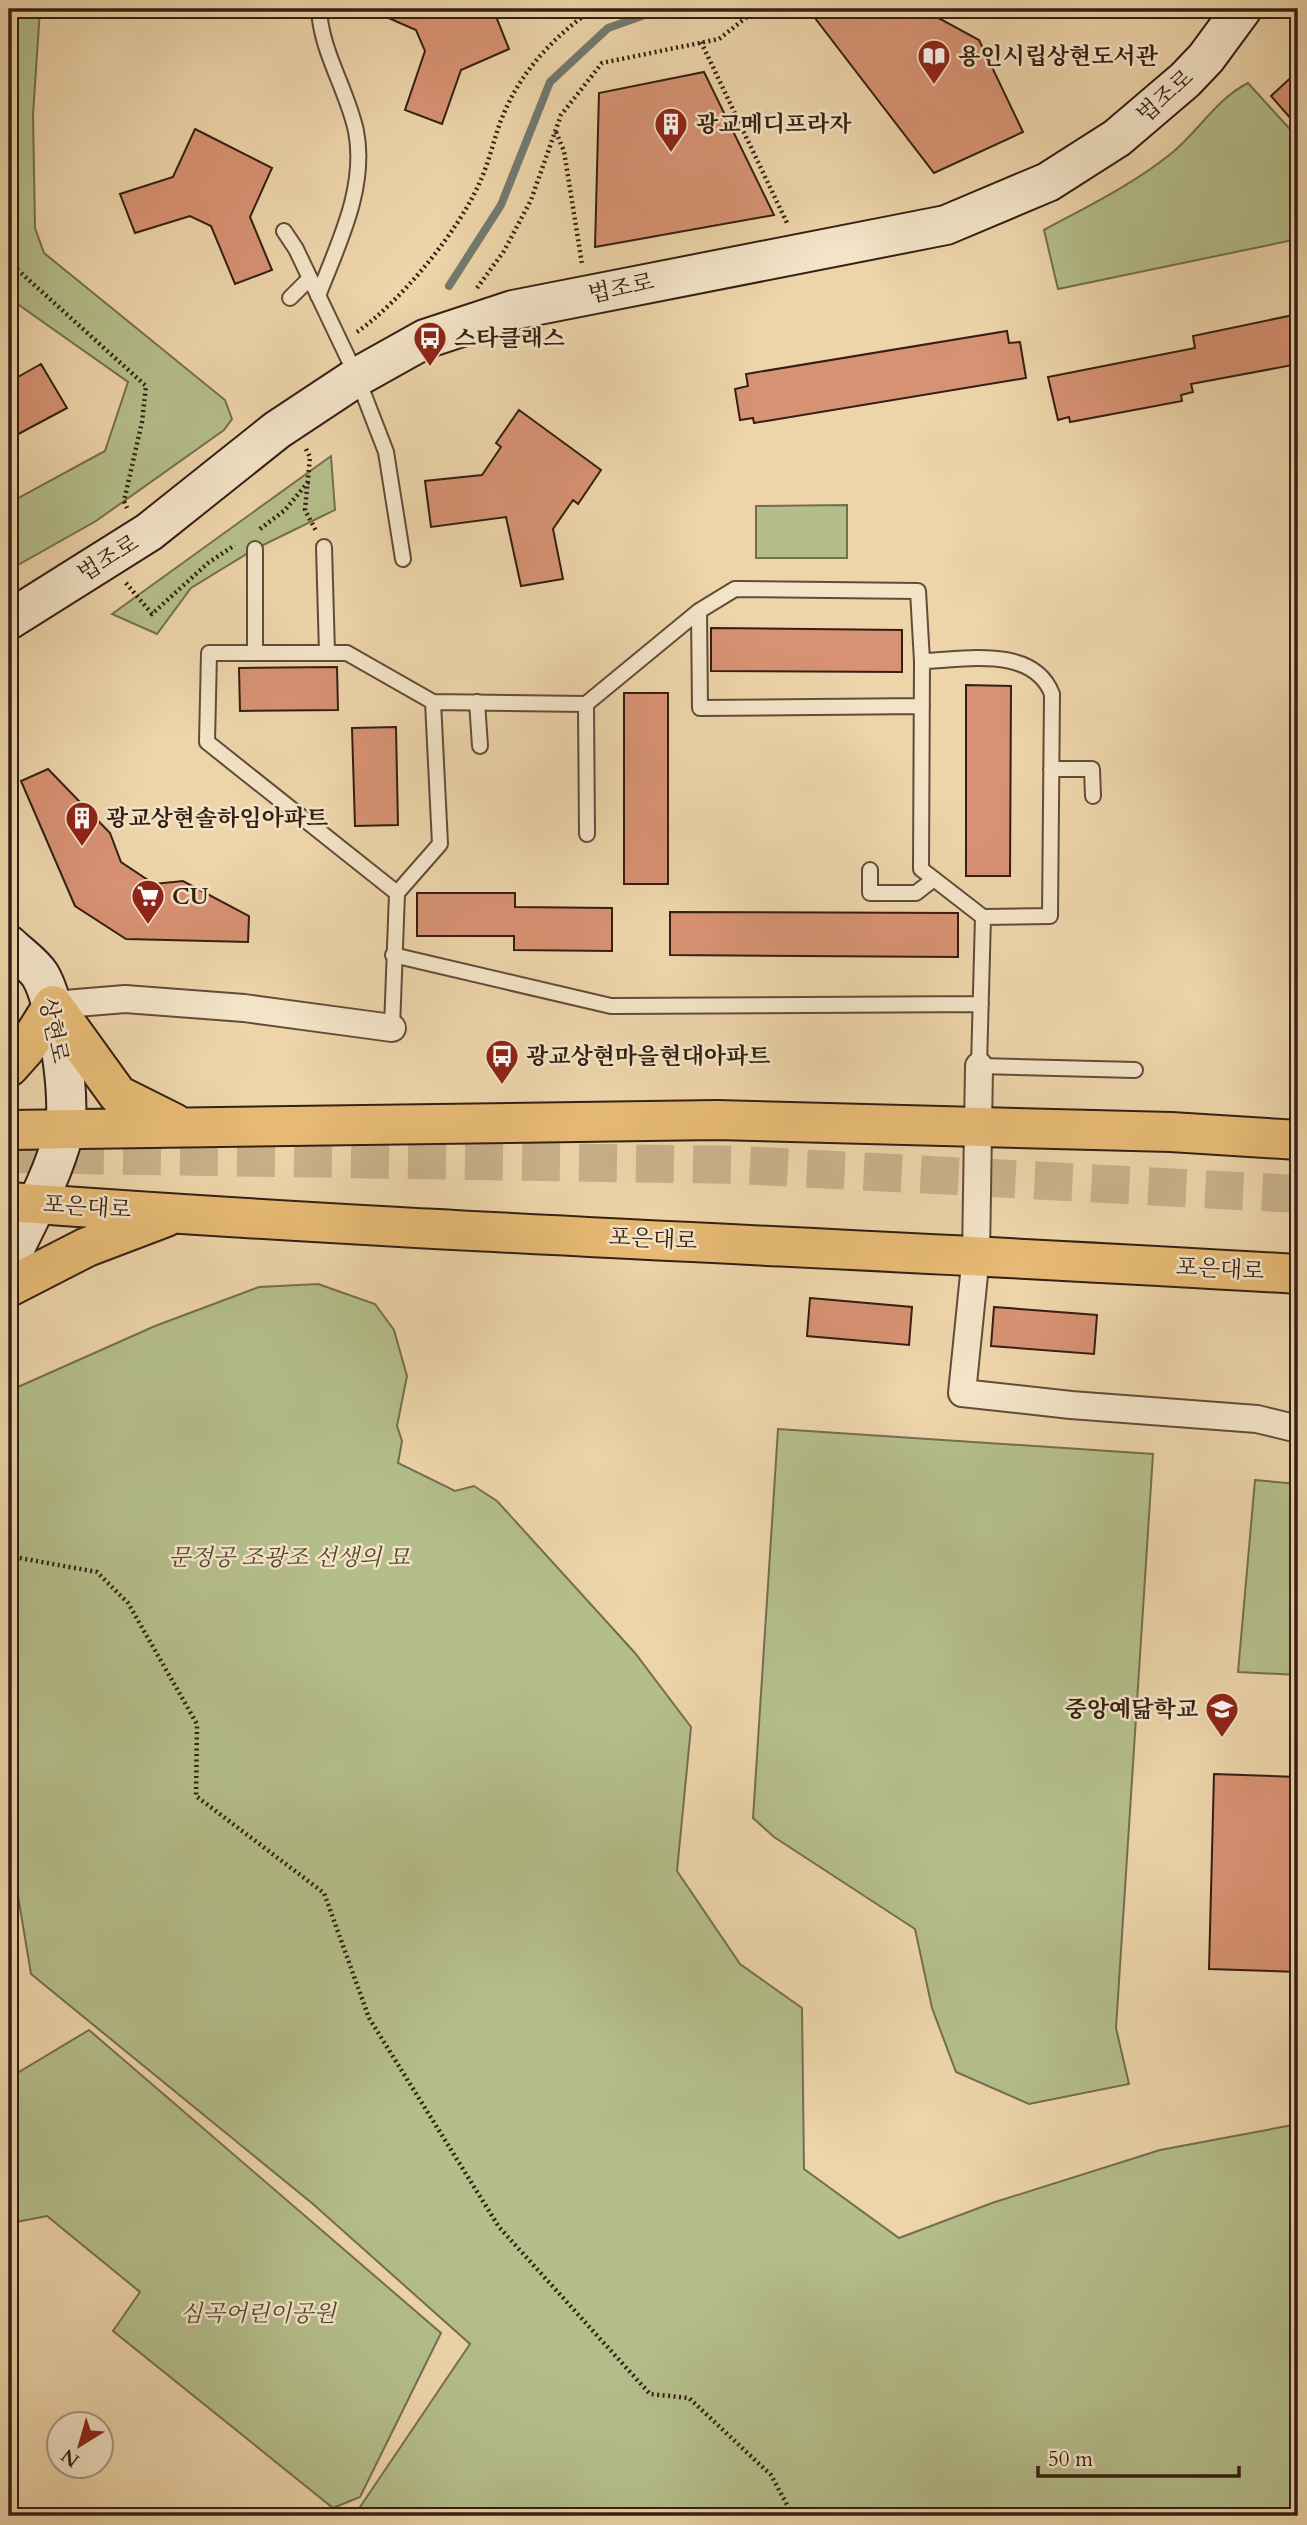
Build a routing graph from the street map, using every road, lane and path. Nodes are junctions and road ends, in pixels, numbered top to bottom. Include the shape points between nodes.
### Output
1 (14, 9) edge
2 (319, 9) edge
3 (593, 9) edge
4 (757, 9) edge
5 (1242, 9) edge
6 (9, 43) edge
7 (701, 43) junction
8 (556, 130) junction
9 (284, 231) dead end
10 (801, 252) junction
11 (9, 262) edge
12 (310, 278) junction
13 (474, 292) dead end
14 (318, 296) junction
15 (587, 296) junction
16 (290, 298) dead end
17 (349, 361) junction
18 (292, 420) junction
19 (309, 481) junction
20 (256, 531) dead end
21 (240, 542) dead end
22 (324, 547) joint
23 (124, 548) junction
24 (255, 549) dead end
25 (403, 559) dead end
26 (699, 611) junction
27 (9, 620) edge
28 (255, 653) junction
29 (327, 653) junction
30 (922, 661) junction
31 (433, 702) junction
32 (477, 702) junction
33 (586, 704) junction
34 (922, 706) junction
35 (480, 746) dead end
36 (1051, 769) junction
37 (1093, 796) dead end
38 (587, 834) dead end
39 (870, 870) dead end
40 (934, 879) junction
41 (397, 893) junction
42 (983, 917) junction
43 (9, 945) edge
44 (393, 955) junction
45 (981, 1004) junction
46 (53, 1005) junction
47 (392, 1028) joint
48 (979, 1066) junction
49 (9, 1067) edge
50 (1135, 1070) dead end
51 (978, 1126) junction
52 (182, 1127) junction
53 (65, 1129) junction
54 (9, 1130) edge
55 (1298, 1140) edge
56 (23, 1203) edge
57 (178, 1213) junction
58 (976, 1255) junction
59 (9, 1259) edge
60 (1298, 1274) edge
61 (9, 1287) edge
62 (1298, 1429) edge
63 (9, 1556) edge
64 (793, 2516) edge

1 - 6 path
2 - 14 lane via 320,29 356,130 359,159 346,226
3 - 17 path via 558,34 524,74 501,121 479,185 457,222
4 - 7 path via 719,39
5 - 10 street, 법조로 via 1206,58 1178,86 1117,138 1048,182 946,225
7 - 8 path via 603,63 561,115
7 - 10 path
8 - 13 path via 531,200 504,251
8 - 15 path via 564,151
9 - 12 lane
10 - 15 street, 법조로
11 - 23 path via 146,386 124,501
12 - 14 lane
12 - 16 lane
14 - 17 lane
15 - 17 street, 법조로 via 513,310
17 - 18 street, 법조로
17 - 25 lane via 386,452
18 - 19 path via 310,457
18 - 23 street, 법조로
19 - 20 path via 285,510
19 - 22 path via 305,510
21 - 23 path via 208,563 152,614
22 - 29 lane
23 - 27 street, 법조로
24 - 28 lane
26 - 30 lane via 735,589 918,591
26 - 33 lane
26 - 34 lane via 700,708
28 - 29 lane
28 - 41 lane via 209,653 206,742
29 - 31 lane via 347,653
30 - 34 lane
30 - 36 lane via 1017,662 1046,679 1052,694
31 - 32 lane
31 - 41 lane via 440,844
32 - 33 lane
32 - 35 lane
33 - 38 lane
34 - 40 lane via 921,869
36 - 37 lane via 1092,769
36 - 42 lane via 1050,916
39 - 40 lane via 870,893 916,893
40 - 42 lane
41 - 44 lane
42 - 45 lane
43 - 46 street, 상현로 via 39,973
44 - 45 lane via 611,1006
44 - 47 lane
45 - 48 lane
46 - 47 street via 138,1000 244,1008
46 - 49 main road
46 - 52 main road via 118,1095
46 - 53 street, 상현로 via 63,1056
48 - 50 lane
48 - 51 street
51 - 52 main road via 717,1120
51 - 55 main road
51 - 58 street
52 - 53 main road
53 - 54 main road
53 - 56 street
56 - 57 main road, 포은대로
56 - 59 street
57 - 58 main road, 포은대로
57 - 61 main road via 87,1247
58 - 60 main road, 포은대로
58 - 62 street via 962,1393 1257,1419
63 - 64 path via 97,1572 128,1603 197,1724 196,1796 324,1893 369,2018 499,2227 650,2394 689,2398 771,2475

